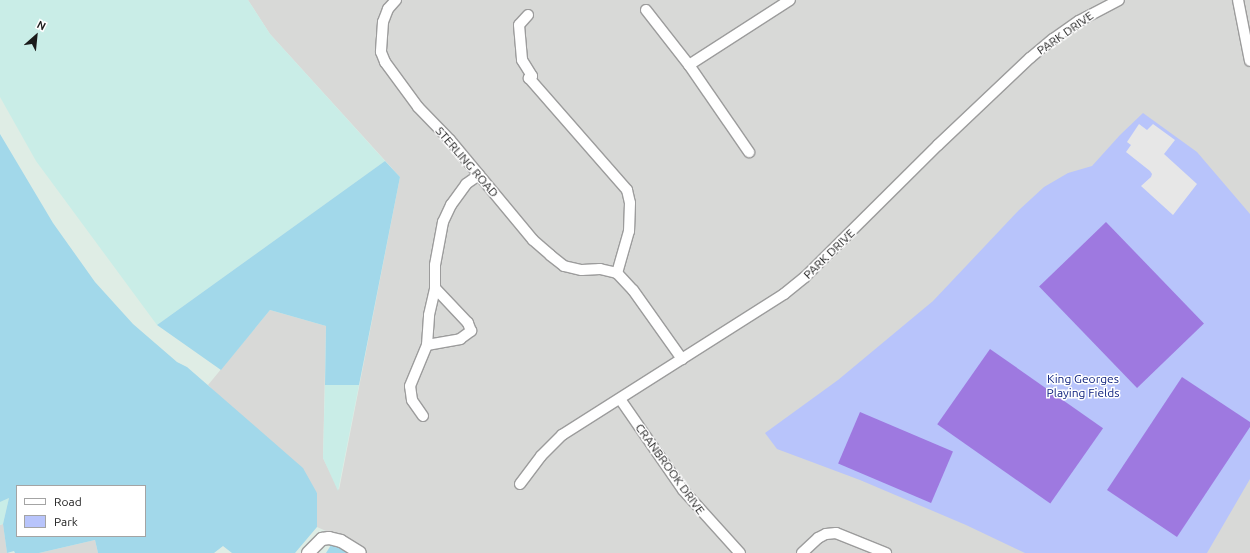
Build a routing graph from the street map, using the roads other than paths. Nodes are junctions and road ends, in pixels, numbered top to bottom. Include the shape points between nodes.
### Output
1 (396, 0) edge
2 (790, 0) edge
3 (1119, 0) edge
4 (1238, 0) edge
5 (646, 10) dead end
6 (528, 15) dead end
7 (1250, 60) edge
8 (689, 65) junction
9 (749, 152) dead end
10 (479, 175) junction
11 (617, 273) junction
12 (435, 288) junction
13 (427, 345) junction
14 (682, 359) junction
15 (620, 399) junction
16 (423, 416) dead end
17 (520, 484) dead end
18 (308, 553) edge
19 (360, 553) edge
20 (740, 553) edge
21 (802, 553) edge
22 (886, 553) edge

1 - 10 street, STERLING ROAD via 388,9 383,22 380,52 418,107
2 - 8 street
3 - 14 street, PARK DRIVE via 1079,21 1030,58 805,277 784,294
4 - 7 street
5 - 8 street
6 - 11 street via 519,25 522,60 532,76 529,78 627,190 630,203 629,231
8 - 9 street
10 - 11 street, STERLING ROAD via 533,240 564,266
10 - 12 street via 466,184 443,222 435,265
11 - 14 street via 633,290
12 - 13 street
12 - 13 street via 468,324 471,331 460,339
13 - 16 street via 410,386 412,400
14 - 15 street, PARK DRIVE
15 - 17 street, PARK DRIVE via 562,435 541,456
15 - 20 street, CRANBROOK DRIVE via 682,490
18 - 19 street via 322,539 329,538 341,541
21 - 22 street via 818,538 836,533

